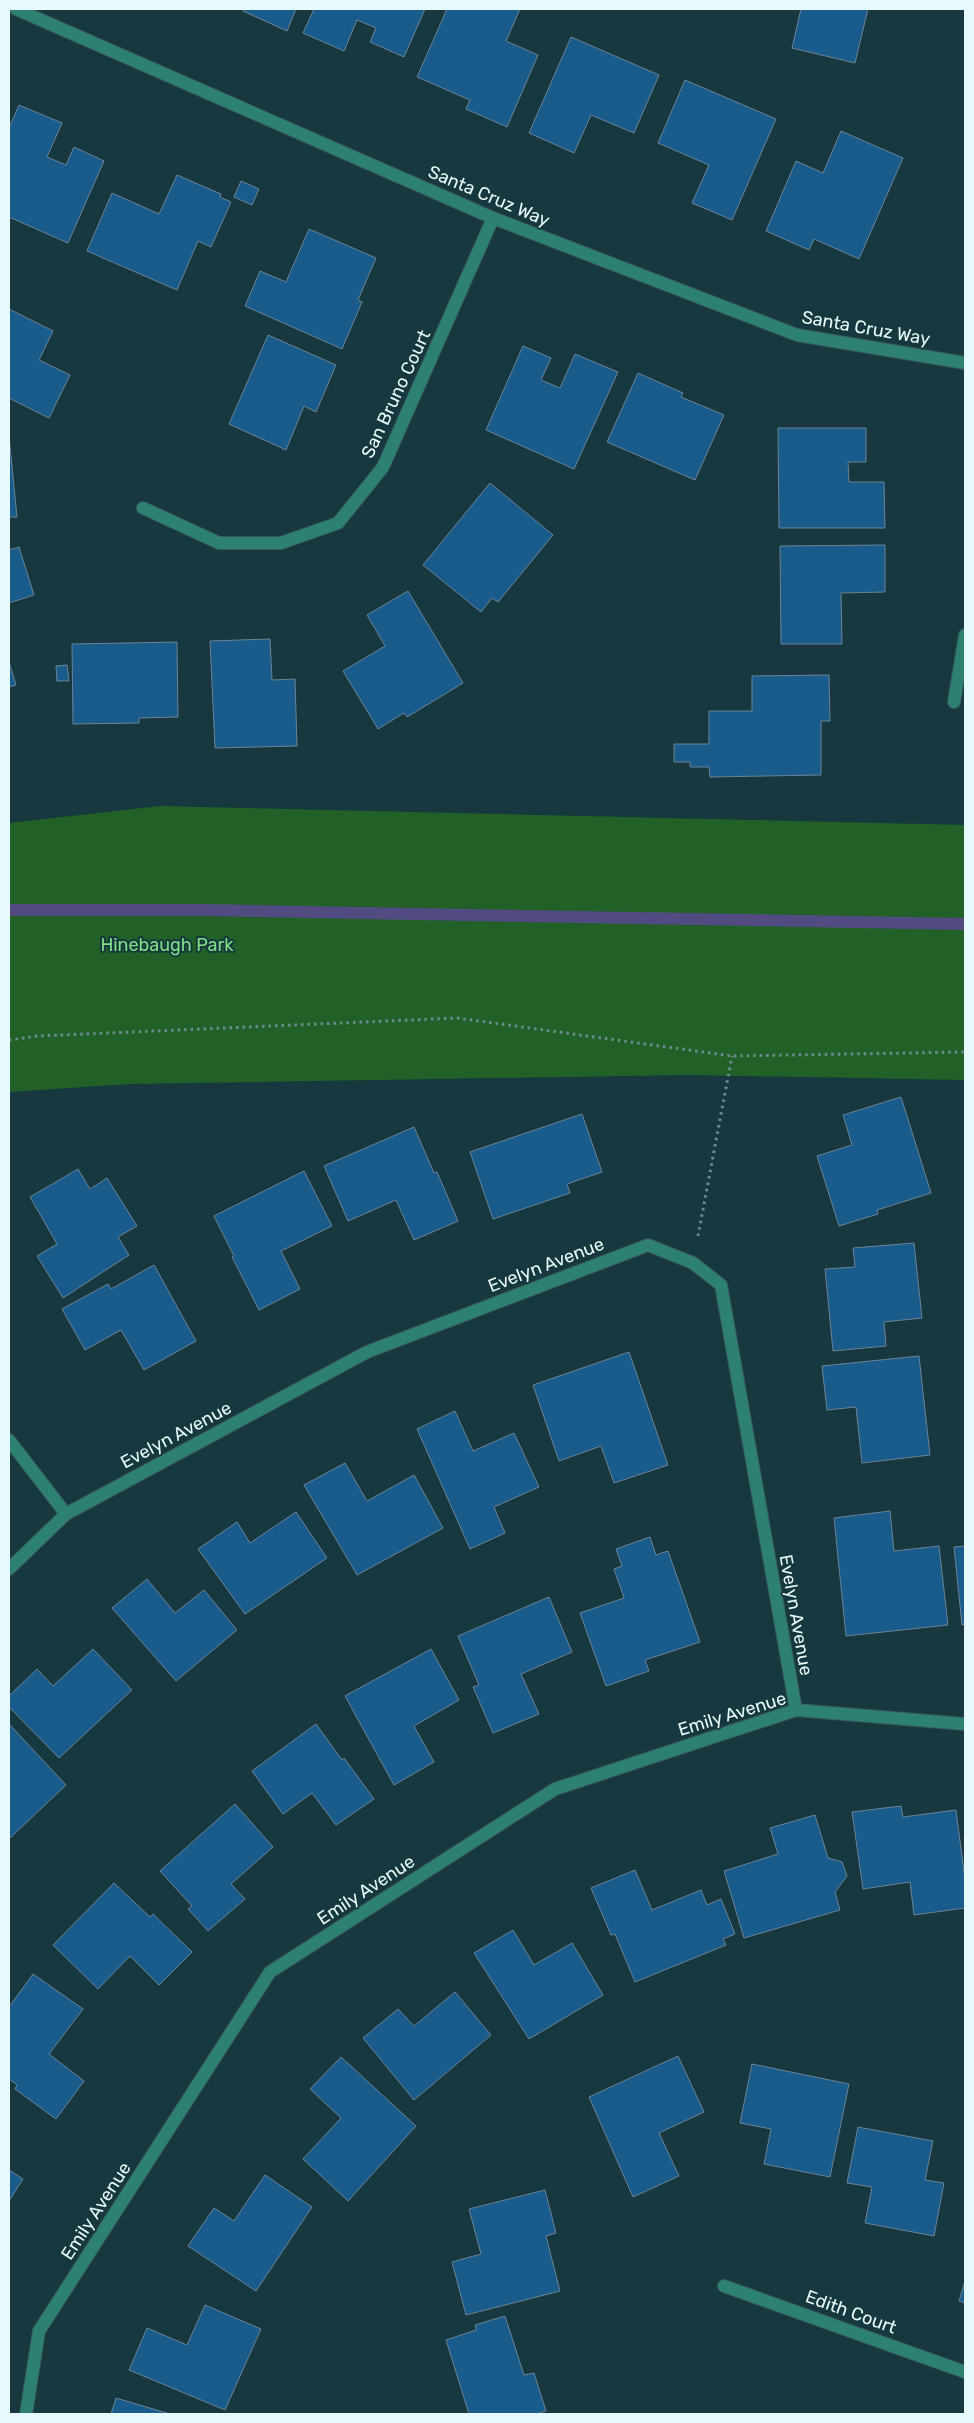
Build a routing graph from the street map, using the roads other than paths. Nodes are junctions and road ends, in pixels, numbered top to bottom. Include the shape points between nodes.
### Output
1 (16, 9) edge
2 (493, 218) junction
3 (965, 363) edge
4 (143, 508) dead end
5 (965, 635) edge
6 (954, 702) dead end
7 (9, 1440) edge
8 (66, 1514) junction
9 (9, 1569) edge
10 (796, 1710) junction
11 (965, 1724) edge
12 (724, 2286) dead end
13 (965, 2372) edge
14 (26, 2414) edge

1 - 2 street, Santa Cruz Way
2 - 3 street, Santa Cruz Way via 797,335
2 - 4 street, San Bruno Court via 383,467 338,523 281,544 219,543
5 - 6 street
7 - 8 street
8 - 9 street, Evelyn Avenue
8 - 10 street, Evelyn Avenue via 367,1352 648,1245 693,1263 721,1284
10 - 11 street, Emily Avenue
10 - 14 street, Emily Avenue via 555,1789 270,1972 39,2331
12 - 13 street, Edith Court

